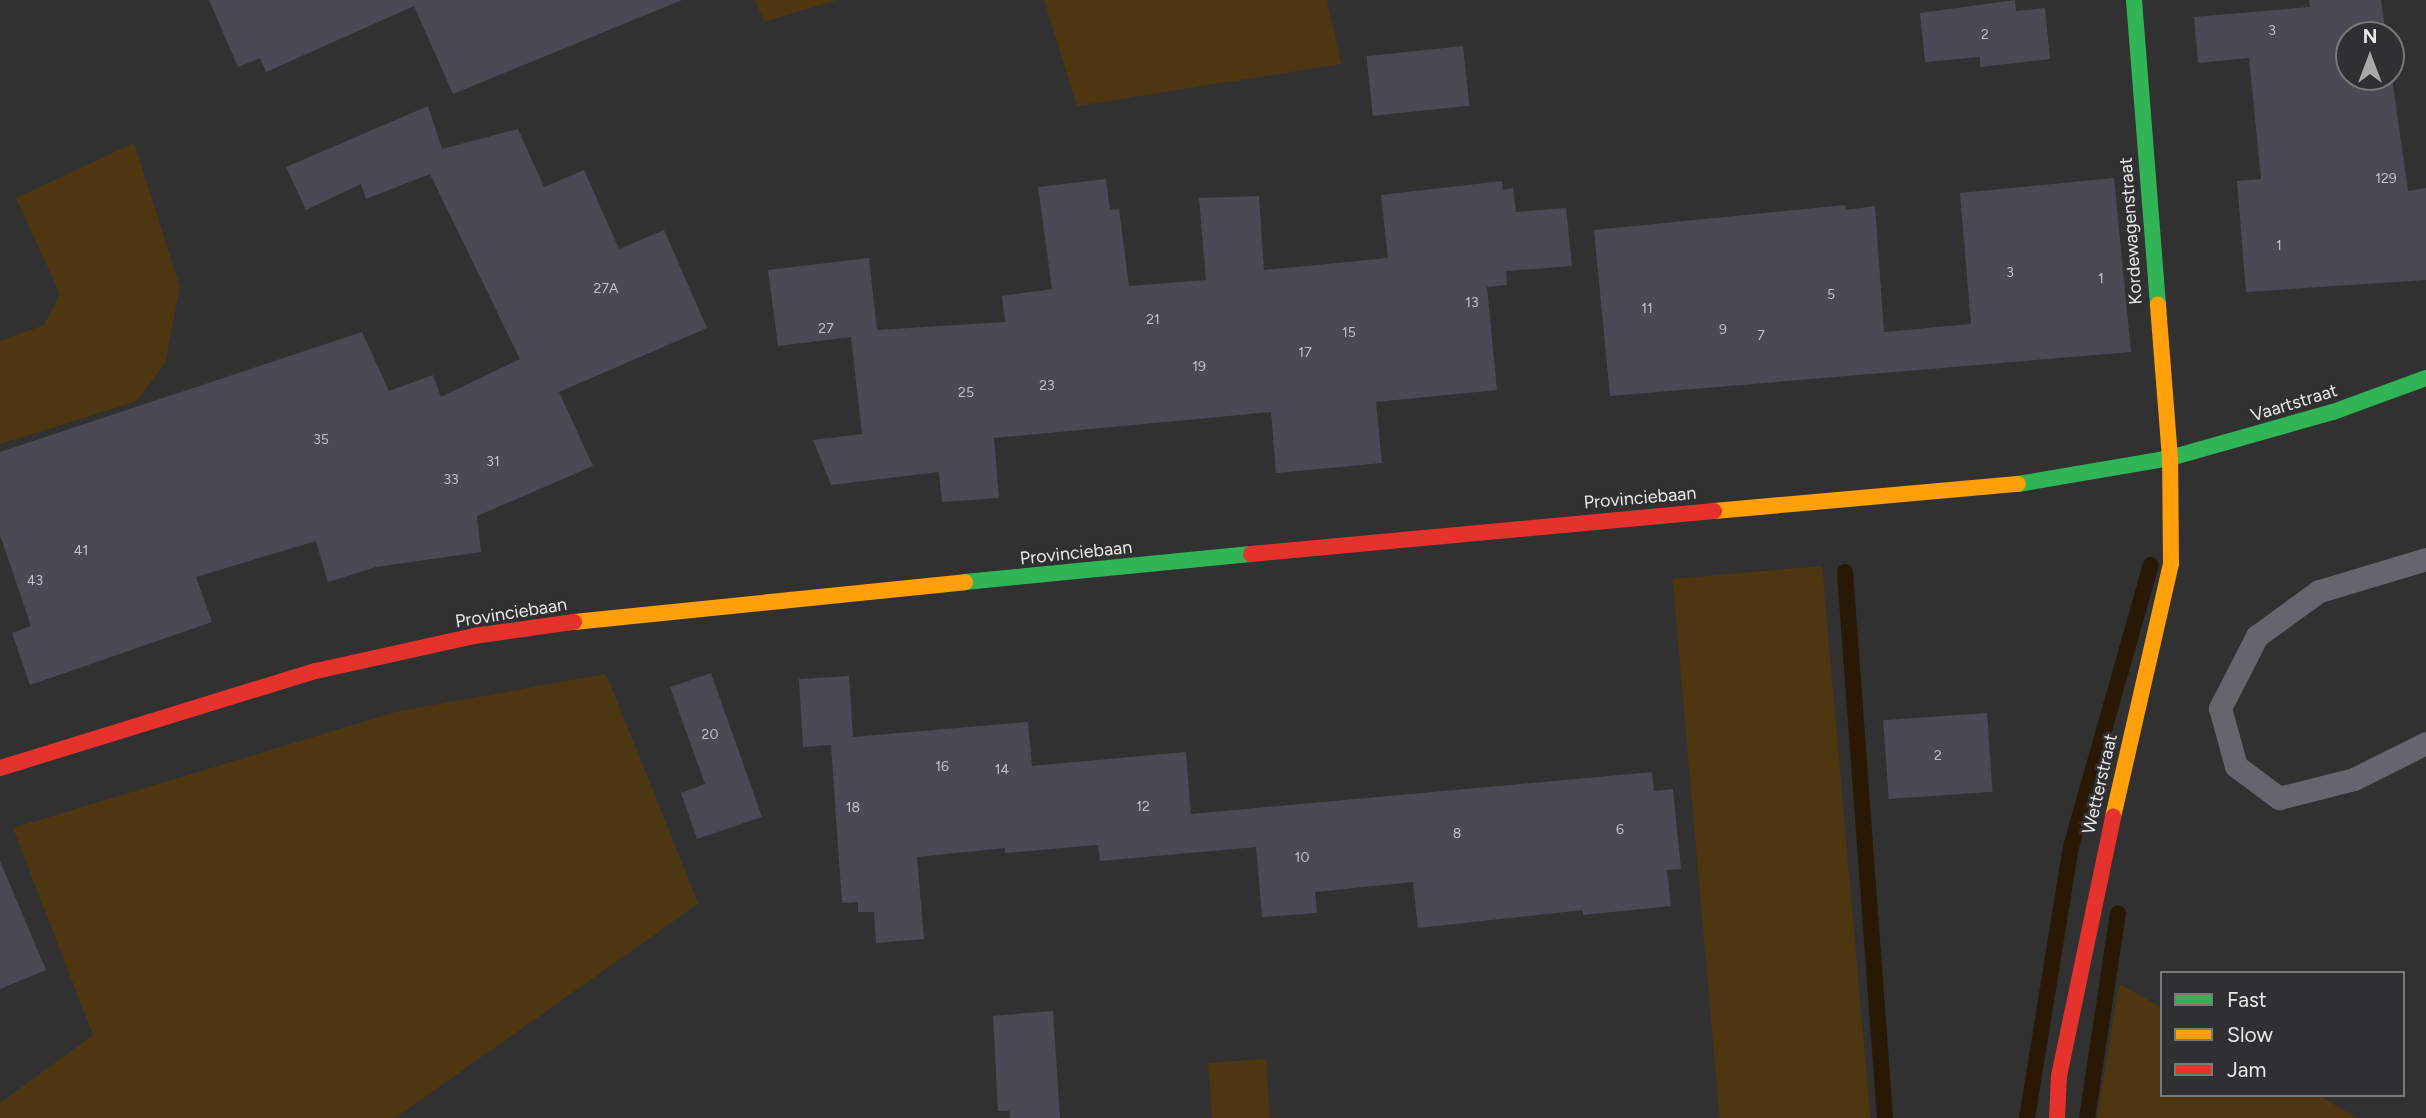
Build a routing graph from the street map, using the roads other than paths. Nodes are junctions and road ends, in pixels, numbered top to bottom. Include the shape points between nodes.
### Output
1 (2133, 0) edge
2 (2426, 378) edge
3 (2171, 458) junction
4 (2426, 559) edge
5 (2426, 743) edge
6 (0, 768) edge
7 (2057, 1118) edge

1 - 3 main road, Kordewagenstraat
2 - 3 main road, Vaartstraat via 2333,412
3 - 6 main road, Provinciebaan via 2003,486 1470,532 609,617 474,636 316,671
3 - 7 main road, Wetterstraat via 2171,564 2095,892 2059,1076
4 - 5 lane via 2319,591 2257,636 2220,708 2236,766 2279,798 2354,779

